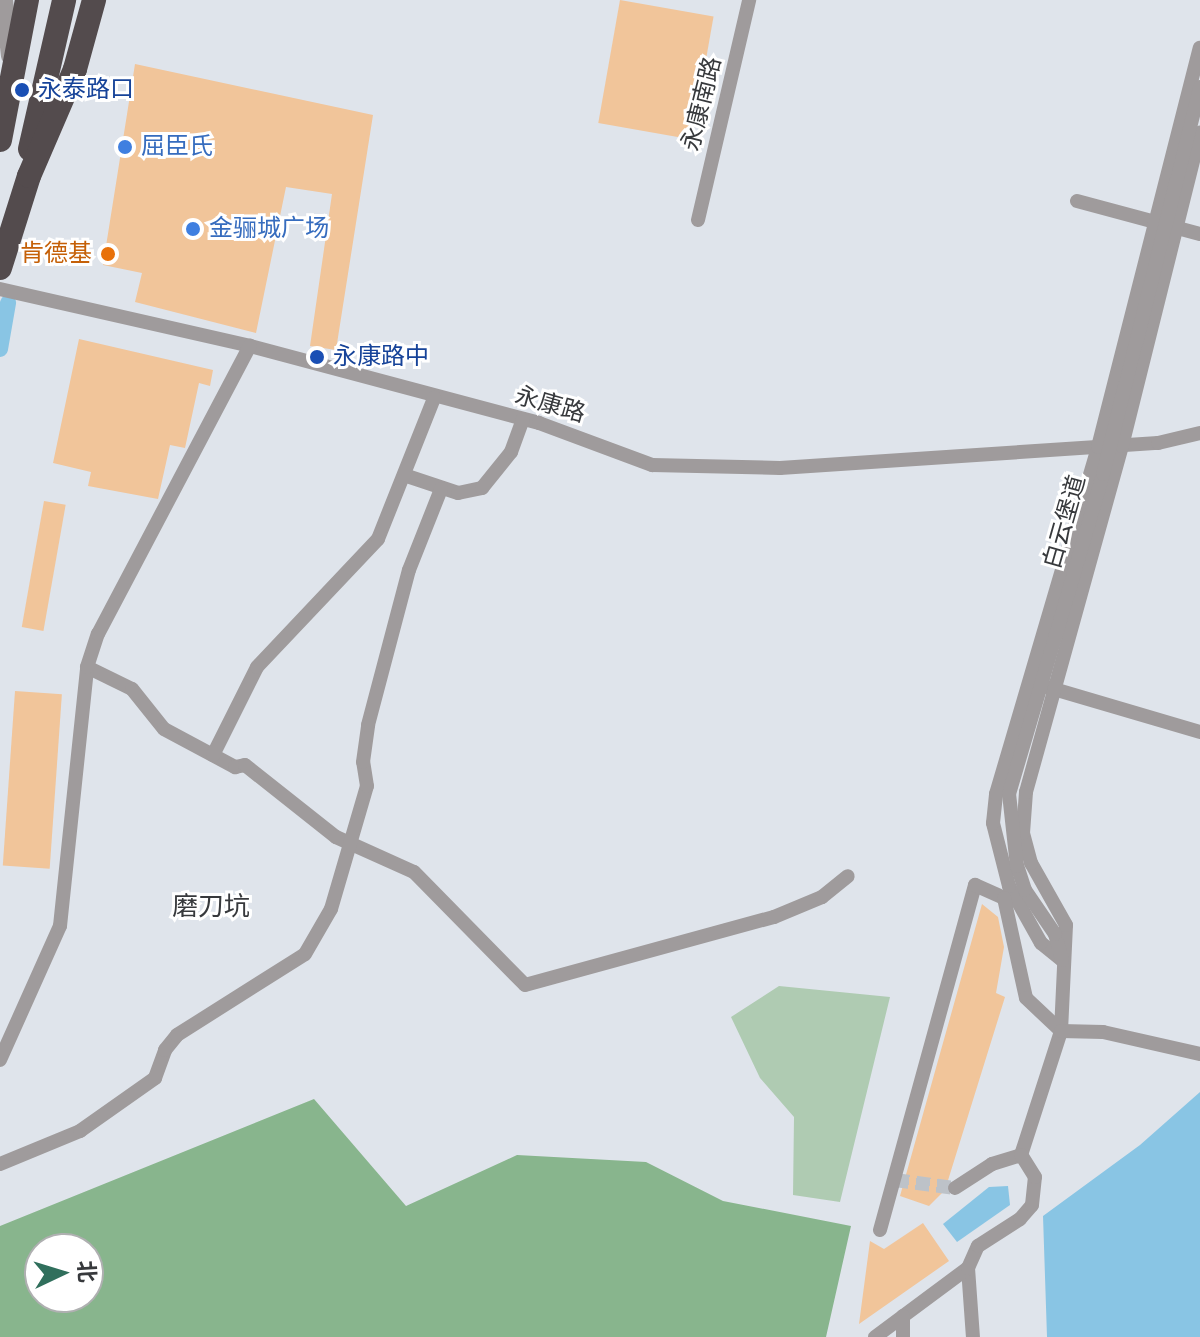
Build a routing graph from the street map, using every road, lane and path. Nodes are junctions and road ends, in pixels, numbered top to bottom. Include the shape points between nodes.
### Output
1 (4, 0) edge
2 (27, 0) edge
3 (64, 0) edge
4 (94, 0) edge
5 (749, 0) edge
6 (1200, 48) edge
7 (1200, 87) edge
8 (0, 126) edge
9 (1200, 133) edge
10 (0, 140) edge
11 (1077, 201) dead end
12 (698, 220) dead end
13 (1156, 221) junction
14 (1176, 227) junction
15 (11, 229) junction
16 (1200, 234) edge
17 (0, 268) edge
18 (0, 289) edge
19 (250, 346) junction
20 (434, 398) junction
21 (523, 419) junction
22 (1200, 433) edge
23 (1122, 446) junction
24 (1098, 447) junction
25 (404, 475) junction
26 (441, 489) junction
27 (87, 667) junction
28 (1029, 682) junction
29 (1054, 689) junction
30 (1200, 732) edge
31 (213, 755) junction
32 (348, 844) junction
33 (848, 876) dead end
34 (1062, 960) junction
35 (1061, 1031) junction
36 (1200, 1054) edge
37 (0, 1060) edge
38 (1021, 1155) junction
39 (0, 1164) edge
40 (955, 1188) tunnel mouth
41 (880, 1230) dead end
42 (968, 1268) junction
43 (903, 1316) junction
44 (875, 1337) edge
45 (903, 1337) edge
46 (973, 1337) edge

1 - 8 street via 10,71
2 - 10 highway
3 - 15 highway
4 - 15 highway via 70,83
5 - 12 street, 永康南路
6 - 13 street
7 - 34 street, 白云堡道, bridge via 1103,474 1009,794 1017,866 1025,890 1055,934
9 - 14 street
11 - 13 street
13 - 14 street
13 - 24 street
14 - 16 street
14 - 23 street
15 - 17 highway
18 - 19 street, 永康路
19 - 20 street, 永康路
19 - 27 street via 98,634
20 - 21 street, 永康路
20 - 25 street
21 - 24 street, 永康路 via 652,465 714,469
21 - 26 street via 511,452 482,488 458,493
22 - 23 street, 永康路
23 - 24 street, 永康路
23 - 29 street
24 - 28 street
25 - 26 street
25 - 31 street via 378,539 257,667
26 - 32 street via 409,570 379,683 363,762 367,786
27 - 31 street via 132,689 164,729
27 - 37 street via 60,926
28 - 29 street
28 - 34 street via 996,794 993,823 1009,886 1041,943
29 - 30 street
29 - 34 street via 1026,792 1023,833 1031,863 1066,925
31 - 32 street via 235,767 245,765
32 - 33 street via 414,872 525,985 774,917 822,897
32 - 39 street via 331,909 305,954 177,1035 155,1078 80,1131
34 - 35 street
35 - 36 street via 1103,1032
35 - 38 street
35 - 41 street via 1026,998 1004,898 975,885
38 - 40 street via 992,1164
38 - 42 street via 1035,1177 1032,1205 978,1246
42 - 43 street
42 - 46 street
43 - 44 street
43 - 45 street

